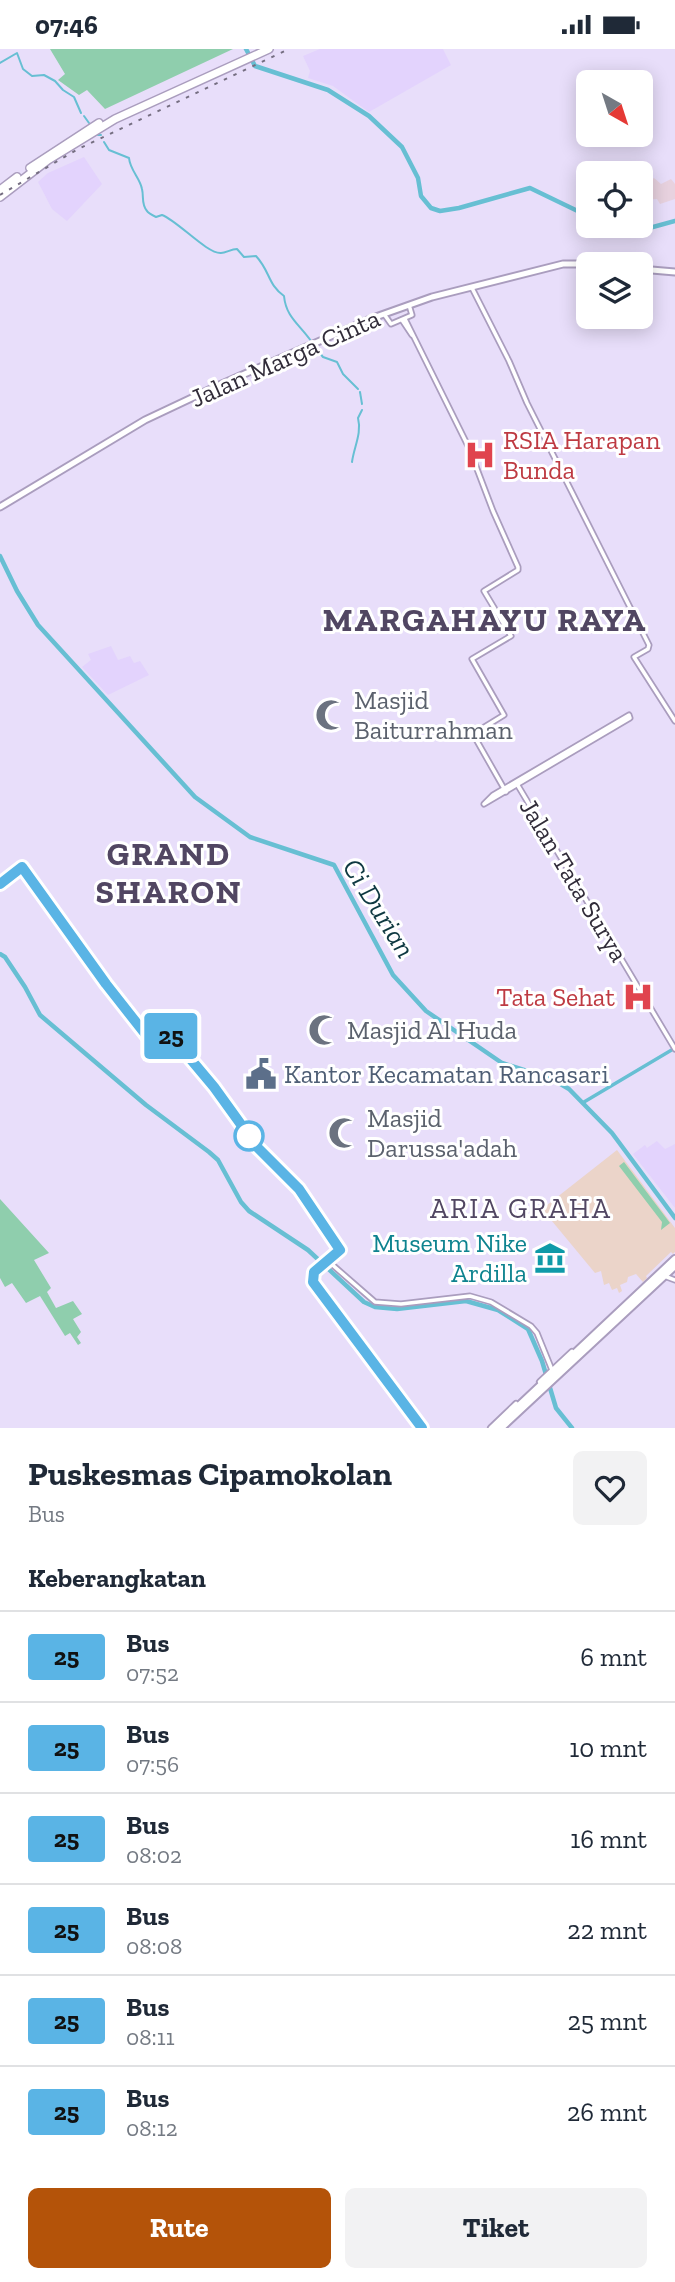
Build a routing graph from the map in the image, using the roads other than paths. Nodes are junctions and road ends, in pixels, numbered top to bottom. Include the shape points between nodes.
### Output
1 (269, 49) edge
2 (256, 52) edge
3 (244, 58) junction
4 (0, 190) edge
5 (0, 197) edge
6 (576, 264) edge
7 (653, 270) edge
8 (675, 272) edge
9 (470, 288) junction
10 (409, 305) junction
11 (384, 314) junction
12 (403, 319) junction
13 (0, 507) edge
14 (675, 721) edge
15 (516, 784) junction
16 (505, 790) junction
17 (0, 884) edge
18 (674, 1048) edge
19 (675, 1257) edge
20 (327, 1261) junction
21 (675, 1268) edge
22 (667, 1277) junction
23 (675, 1280) edge
24 (628, 1301) junction
25 (604, 1327) junction
26 (598, 1337) junction
27 (548, 1382) junction
28 (498, 1427) edge
29 (422, 1428) edge

1 - 2 highway
2 - 3 highway
3 - 4 highway via 111,116
3 - 5 highway via 115,119 48,160
6 - 9 main road, Jalan Marga Cinta
7 - 8 main road
9 - 10 main road, Jalan Marga Cinta
9 - 14 street via 649,645 634,657
10 - 11 main road, Jalan Marga Cinta
10 - 12 street via 412,314
11 - 12 street via 390,324
11 - 13 main road, Jalan Marga Cinta via 145,420
12 - 16 street via 469,448 518,569 484,591 511,636 472,659 505,715 473,734
15 - 15 street via 630,716 630,718
15 - 16 street
15 - 18 street, Jalan Tata Surya
16 - 16 street via 484,804 486,800
17 - 20 street via 22,867 150,1040 167,1031 258,1148 299,1189 340,1250
19 - 24 highway
19 - 24 main road
20 - 27 street via 375,1302 401,1304 470,1296 491,1302 537,1333
20 - 29 street via 312,1276 313,1282
21 - 22 main road
21 - 25 highway
22 - 23 street
22 - 26 main road
24 - 25 highway
25 - 26 highway
25 - 27 main road
26 - 27 highway
27 - 28 highway
27 - 28 main road
27 - 28 highway

